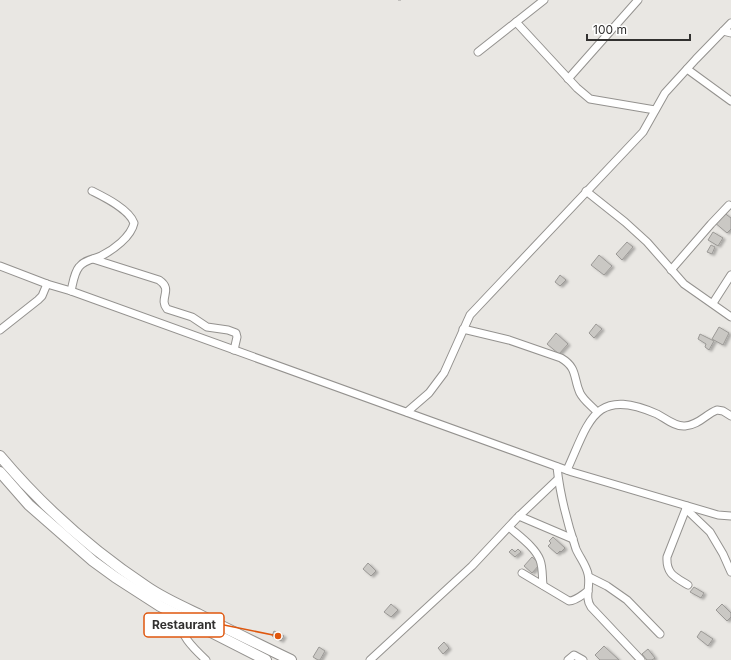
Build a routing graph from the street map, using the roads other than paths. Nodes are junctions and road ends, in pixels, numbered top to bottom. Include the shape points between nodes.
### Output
1 (544, 0) edge
2 (638, 0) edge
3 (516, 22) junction
4 (731, 23) edge
5 (723, 31) junction
6 (731, 33) edge
7 (478, 52) dead end
8 (687, 69) junction
9 (568, 79) junction
10 (731, 101) edge
11 (655, 110) junction
12 (92, 191) dead end
13 (586, 191) junction
14 (728, 206) dead end
15 (93, 259) junction
16 (0, 266) edge
17 (671, 270) junction
18 (731, 275) edge
19 (47, 284) junction
20 (71, 291) junction
21 (712, 303) junction
22 (731, 318) edge
23 (463, 328) junction
24 (0, 330) edge
25 (234, 350) junction
26 (407, 412) junction
27 (597, 412) junction
28 (731, 416) edge
29 (0, 456) edge
30 (557, 467) junction
31 (567, 470) junction
32 (0, 472) edge
33 (558, 479) junction
34 (686, 507) junction
35 (519, 516) junction
36 (731, 516) edge
37 (509, 527) junction
38 (573, 539) junction
39 (731, 572) edge
40 (522, 573) dead end
41 (589, 577) junction
42 (688, 585) dead end
43 (543, 586) junction
44 (588, 591) junction
45 (177, 615) junction
46 (660, 634) dead end
47 (206, 660) edge
48 (266, 660) edge
49 (291, 660) edge
50 (370, 660) edge
51 (568, 660) edge
52 (583, 660) edge
53 (641, 660) edge

1 - 3 street
2 - 9 street
3 - 7 street
3 - 9 street
4 - 5 street
5 - 6 street
5 - 8 street
8 - 10 street
8 - 11 street via 665,93
9 - 11 street via 590,99
11 - 13 street via 643,132
12 - 15 street via 114,203 134,223 116,247
13 - 17 street via 647,242
13 - 23 street via 479,303
14 - 17 street
15 - 20 street via 78,268
15 - 25 street via 159,280 165,284 164,302 167,309 192,317 207,327 236,333
16 - 19 street
17 - 21 street via 684,284
18 - 21 street
19 - 20 street
19 - 24 street via 38,300
20 - 25 street
21 - 22 street
23 - 26 street via 444,373 429,392
23 - 27 street via 531,347 568,362 584,399
25 - 26 street
26 - 30 street
27 - 28 street via 613,404 629,404 684,426 703,420 717,410
27 - 31 street via 585,429
29 - 49 highway via 36,496 72,529 138,581 171,601
30 - 31 street
30 - 33 street
31 - 34 street
32 - 45 highway via 29,505 93,561 137,592
33 - 35 street
33 - 38 street
34 - 36 street
34 - 39 street via 710,532
34 - 42 street via 667,557 667,564 673,575
35 - 37 street
35 - 38 street
37 - 43 street via 540,560
37 - 50 street via 472,566
38 - 41 street
40 - 43 street
41 - 44 street
41 - 46 street via 608,586 627,600
43 - 44 street via 569,601
44 - 53 street via 588,602 591,607
45 - 47 street via 185,637
45 - 48 highway
51 - 52 street via 574,655

